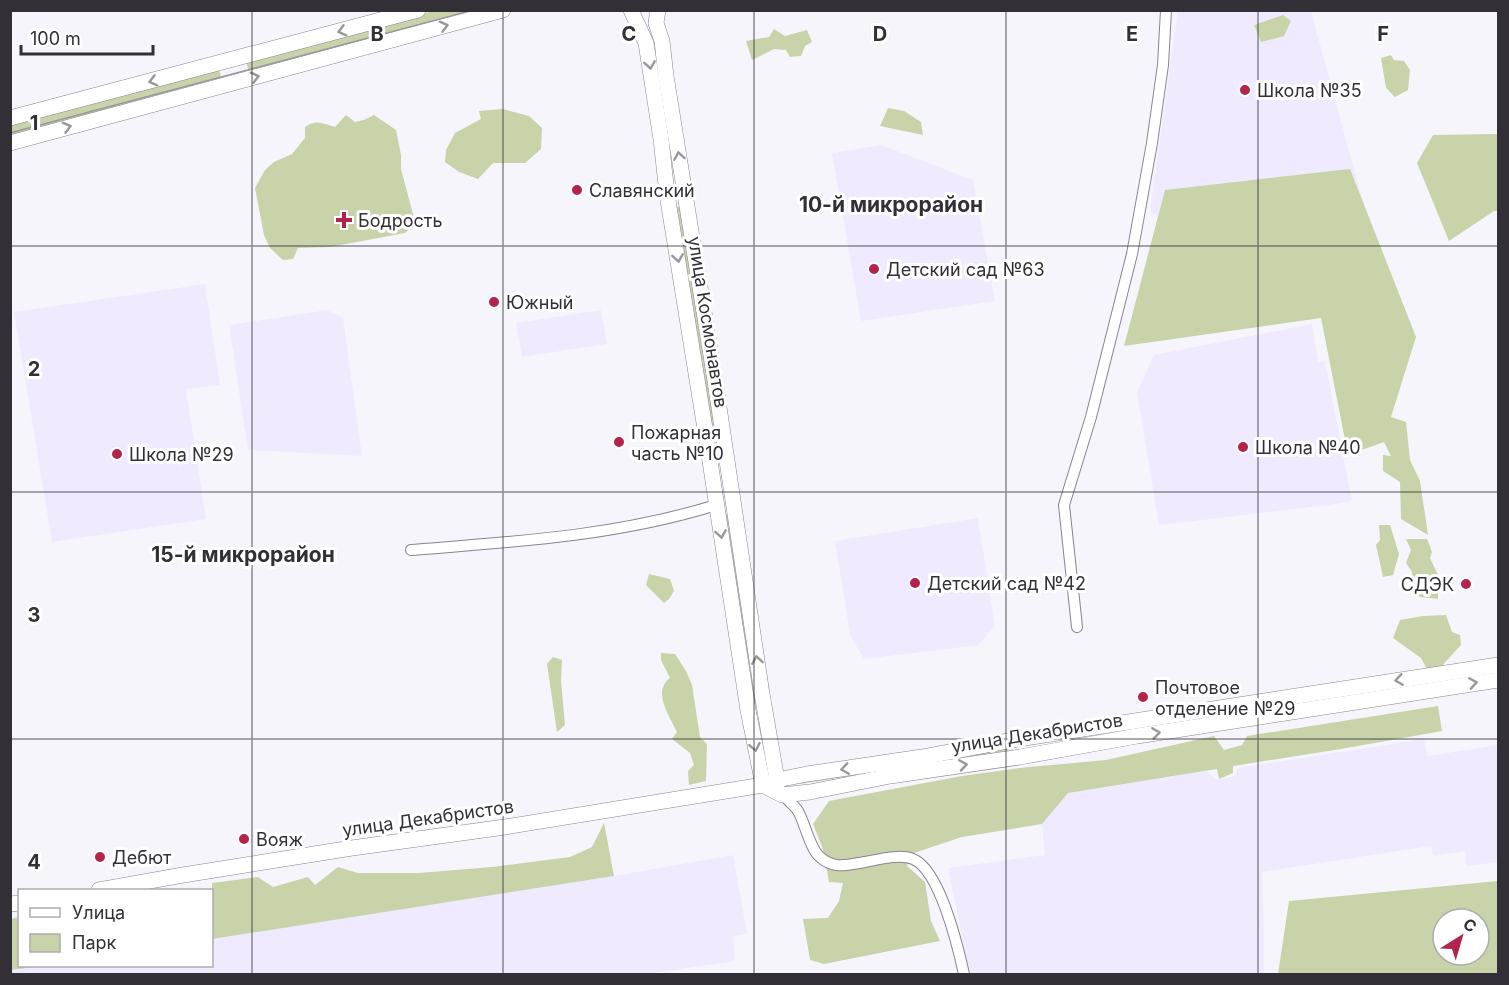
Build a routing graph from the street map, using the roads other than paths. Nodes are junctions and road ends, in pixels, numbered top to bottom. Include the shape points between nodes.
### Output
1 (418, 10) edge
2 (503, 10) edge
3 (631, 10) edge
4 (658, 10) edge
5 (1166, 10) edge
6 (10, 118) edge
7 (10, 143) edge
8 (685, 192) junction
9 (667, 194) junction
10 (716, 505) junction
11 (411, 550) dead end
12 (1077, 627) dead end
13 (1498, 665) edge
14 (1498, 680) edge
15 (1431, 683) junction
16 (764, 707) junction
17 (748, 710) junction
18 (1018, 739) junction
19 (1020, 757) junction
20 (770, 782) junction
21 (782, 795) junction
22 (110, 889) edge
23 (964, 975) edge

1 -> 6 street
7 -> 2 street
3 -> 9 street, улица Космонавтов via 646,43
8 -> 4 street, улица Космонавтов via 656,23
5 - 12 street via 1163,65 1132,254 1091,417 1064,504
8 - 9 street
16 -> 8 street, улица Космонавтов
9 -> 10 street, улица Космонавтов
10 - 11 street via 617,530
10 -> 17 street, улица Космонавтов
13 - 15 street, улица Декабристов
15 -> 14 street, улица Декабристов
15 -> 18 street, улица Декабристов
19 -> 15 street, улица Декабристов
16 - 17 street
16 - 20 street, улица Космонавтов
17 -> 20 street, улица Космонавтов
18 - 19 street
18 -> 20 street, улица Декабристов
21 -> 19 street, улица Декабристов
20 - 21 street
20 - 22 street, улица Декабристов
21 - 23 street via 797,810 817,855 830,865 894,857 912,858 926,867 943,902

